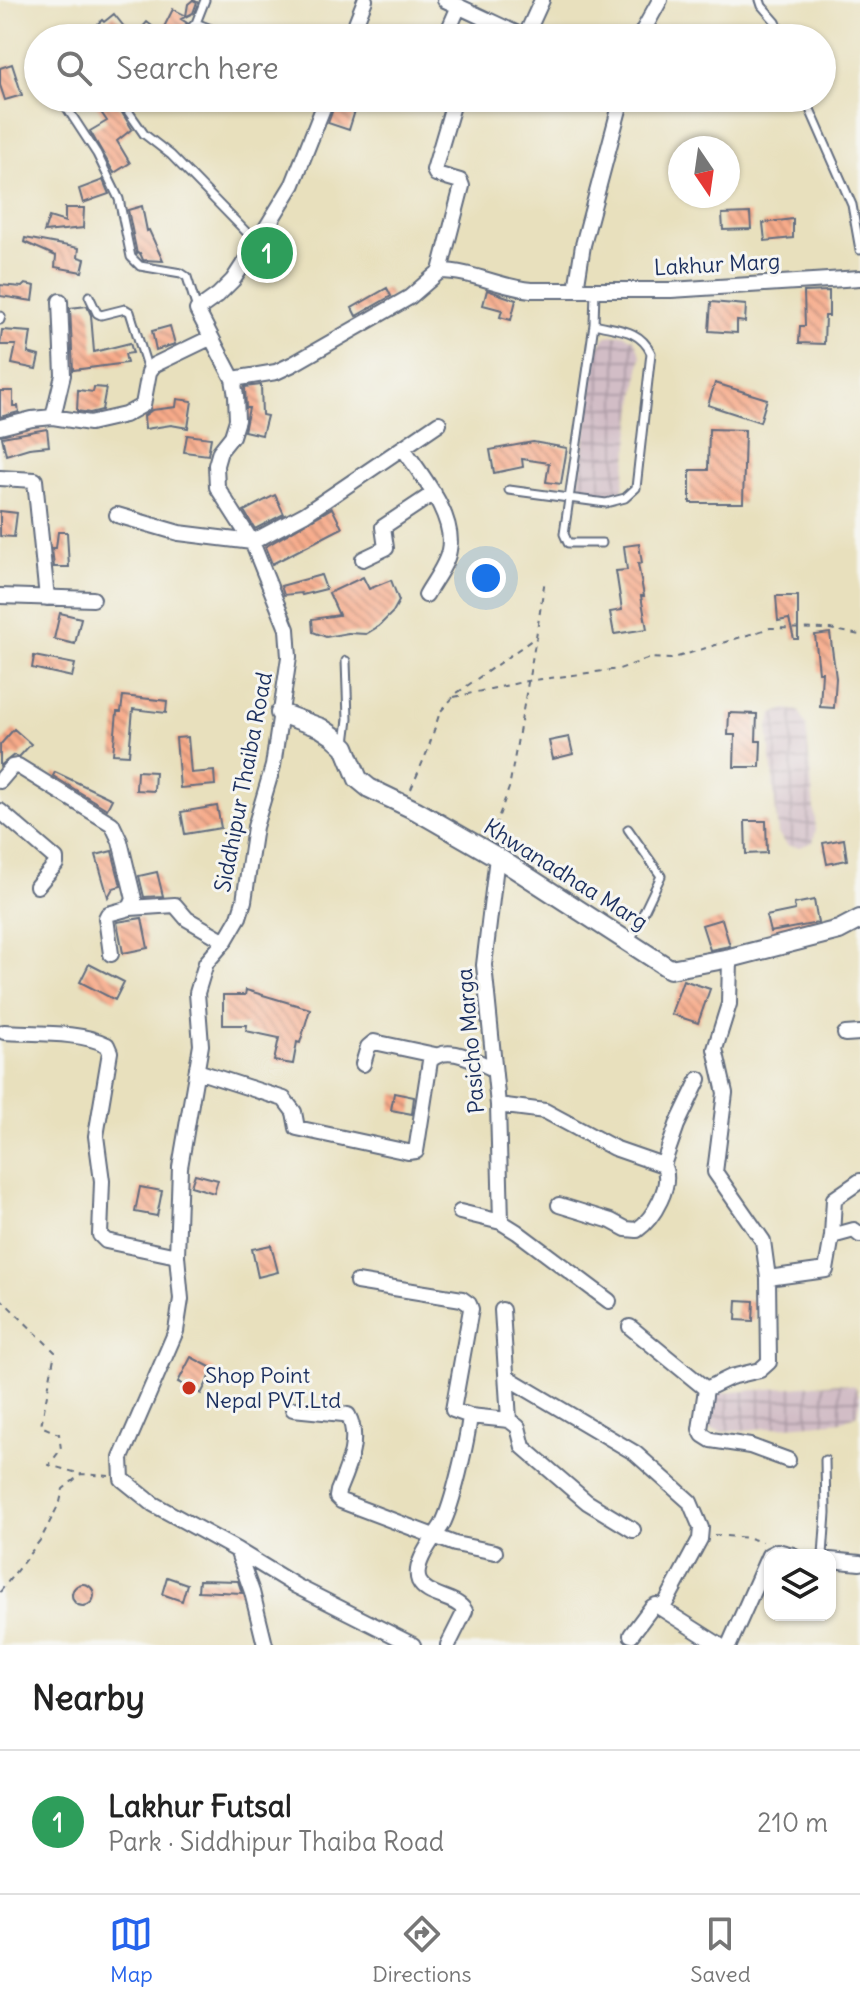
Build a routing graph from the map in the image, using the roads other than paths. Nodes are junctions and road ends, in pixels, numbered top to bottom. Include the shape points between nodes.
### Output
1 (205, 0) edge
2 (365, 0) edge
3 (542, 0) edge
4 (660, 0) edge
5 (760, 0) edge
6 (459, 4) edge
7 (196, 23) edge
8 (356, 24) edge
9 (451, 24) edge
10 (498, 24) edge
11 (531, 24) edge
12 (647, 24) edge
13 (777, 24) edge
14 (70, 112) edge
15 (129, 112) edge
16 (321, 112) edge
17 (451, 112) edge
18 (618, 112) edge
19 (811, 112) edge
20 (257, 243) junction
21 (860, 250) edge
22 (440, 271) junction
23 (860, 278) edge
24 (576, 290) junction
25 (595, 290) junction
26 (89, 296) dead end
27 (60, 301) dead end
28 (197, 310) junction
29 (594, 324) junction
30 (210, 338) junction
31 (149, 372) junction
32 (233, 379) junction
33 (53, 417) junction
34 (439, 423) dead end
35 (0, 427) edge
36 (403, 448) junction
37 (0, 478) edge
38 (509, 490) dead end
39 (434, 493) junction
40 (570, 497) junction
41 (117, 515) dead end
42 (252, 542) junction
43 (602, 543) dead end
44 (363, 559) dead end
45 (426, 595) dead end
46 (0, 596) edge
47 (47, 598) junction
48 (93, 599) dead end
49 (346, 661) dead end
50 (280, 713) junction
51 (345, 747) junction
52 (0, 781) edge
53 (0, 811) edge
54 (628, 829) dead end
55 (491, 854) junction
56 (37, 886) dead end
57 (130, 908) junction
58 (860, 919) edge
59 (225, 941) junction
60 (630, 941) junction
61 (111, 954) dead end
62 (730, 958) junction
63 (4, 1032) dead end
64 (435, 1055) junction
65 (363, 1064) dead end
66 (494, 1069) junction
67 (197, 1071) junction
68 (699, 1079) dead end
69 (498, 1105) junction
70 (663, 1165) junction
71 (860, 1181) edge
72 (559, 1205) dead end
73 (460, 1212) dead end
74 (501, 1222) junction
75 (860, 1235) edge
76 (832, 1236) junction
77 (177, 1256) junction
78 (768, 1278) junction
79 (357, 1282) dead end
80 (609, 1301) dead end
81 (502, 1310) dead end
82 (630, 1327) dead end
83 (508, 1378) junction
84 (706, 1389) junction
85 (293, 1409) dead end
86 (470, 1416) junction
87 (509, 1420) junction
88 (788, 1460) dead end
89 (825, 1460) dead end
90 (633, 1530) dead end
91 (434, 1537) junction
92 (823, 1549) edge
93 (237, 1550) junction
94 (495, 1552) dead end
95 (836, 1561) edge
96 (860, 1563) edge
97 (764, 1566) edge
98 (663, 1608) junction
99 (631, 1635) dead end
100 (265, 1645) edge
101 (413, 1645) edge
102 (448, 1645) edge
103 (719, 1645) edge
104 (729, 1645) edge

1 - 7 lane
2 - 8 street
3 - 11 street
4 - 12 street
5 - 13 lane
6 - 9 street
6 - 10 street
14 - 28 lane via 119,199 131,257 140,266 187,277
15 - 20 lane via 144,134
16 - 20 street via 293,184
17 - 22 street via 434,170 462,186
18 - 24 street
19 - 21 lane via 852,205
20 - 28 street via 233,280
22 - 24 street, Lakhur Marg via 467,273 512,288
22 - 32 street via 410,297 293,364
23 - 25 street, Lakhur Marg
24 - 25 street, Lakhur Marg
25 - 29 lane
26 - 31 lane via 101,315 130,312
27 - 33 street via 63,375
28 - 30 street, Siddhipur Thaiba Road
29 - 40 lane
29 - 40 lane via 637,334 651,353 636,488 625,498 606,503
30 - 31 street
30 - 32 street, Siddhipur Thaiba Road
31 - 33 street via 143,405 135,411 90,423
32 - 42 street, Siddhipur Thaiba Road via 237,420 214,473 217,487
33 - 35 street
34 - 36 street
36 - 39 street
36 - 42 street via 305,514
37 - 47 street via 35,480
38 - 40 lane
39 - 44 street via 383,527 386,548
39 - 45 street via 450,530 449,552
40 - 43 lane via 564,534 568,543
41 - 42 street via 179,533
42 - 50 street, Siddhipur Thaiba Road via 287,629 289,657
46 - 47 street
47 - 48 street
49 - 51 lane
50 - 51 street, Khwanadhaa Marg via 321,728
50 - 59 street, Siddhipur Thaiba Road via 244,901
51 - 55 street, Khwanadhaa Marg via 358,779 369,788
52 - 57 street via 18,766 112,824 134,899
53 - 56 street via 56,859
54 - 60 lane via 661,876
55 - 60 street, Khwanadhaa Marg
55 - 66 street, Pasicho Marga via 484,965
57 - 59 street via 175,905 187,919
57 - 61 street via 106,918
58 - 62 street, Khwanadhaa Marg via 839,930
59 - 67 street, Siddhipur Thaiba Road via 206,963 197,993
60 - 62 street, Khwanadhaa Marg via 670,969
62 - 78 street via 729,1004 715,1049 725,1093 715,1172 763,1241
63 - 77 street via 77,1037 107,1045 96,1136 102,1181 100,1235 106,1241
64 - 65 street via 374,1042
64 - 66 street via 454,1053
64 - 67 street via 416,1151 297,1128 284,1099
66 - 69 street, Pasicho Marga
67 - 77 street, Siddhipur Thaiba Road via 180,1167
68 - 70 street
69 - 70 street via 545,1111 614,1148
69 - 74 street, Pasicho Marga
70 - 72 street via 668,1182 637,1230
71 - 76 street via 834,1199
73 - 74 street
74 - 80 street
75 - 76 street via 854,1230
76 - 78 street via 826,1270
77 - 93 street, Siddhipur Thaiba Road via 181,1299 176,1331 121,1458 122,1479 153,1504
78 - 84 street via 769,1362
79 - 86 street via 469,1304 453,1410
81 - 83 street
82 - 84 street
83 - 87 street
83 - 98 street via 635,1453 690,1502 700,1539
84 - 88 street via 703,1435
85 - 91 street via 348,1415 352,1447 338,1491 341,1501
86 - 87 street
86 - 91 street via 444,1521
87 - 90 street via 518,1427 523,1447 587,1502
89 - 92 lane
91 - 94 street
91 - 102 street via 420,1564 420,1583 465,1611
93 - 100 street
93 - 101 street
95 - 96 street
97 - 104 street
98 - 99 street via 652,1607
98 - 103 street

